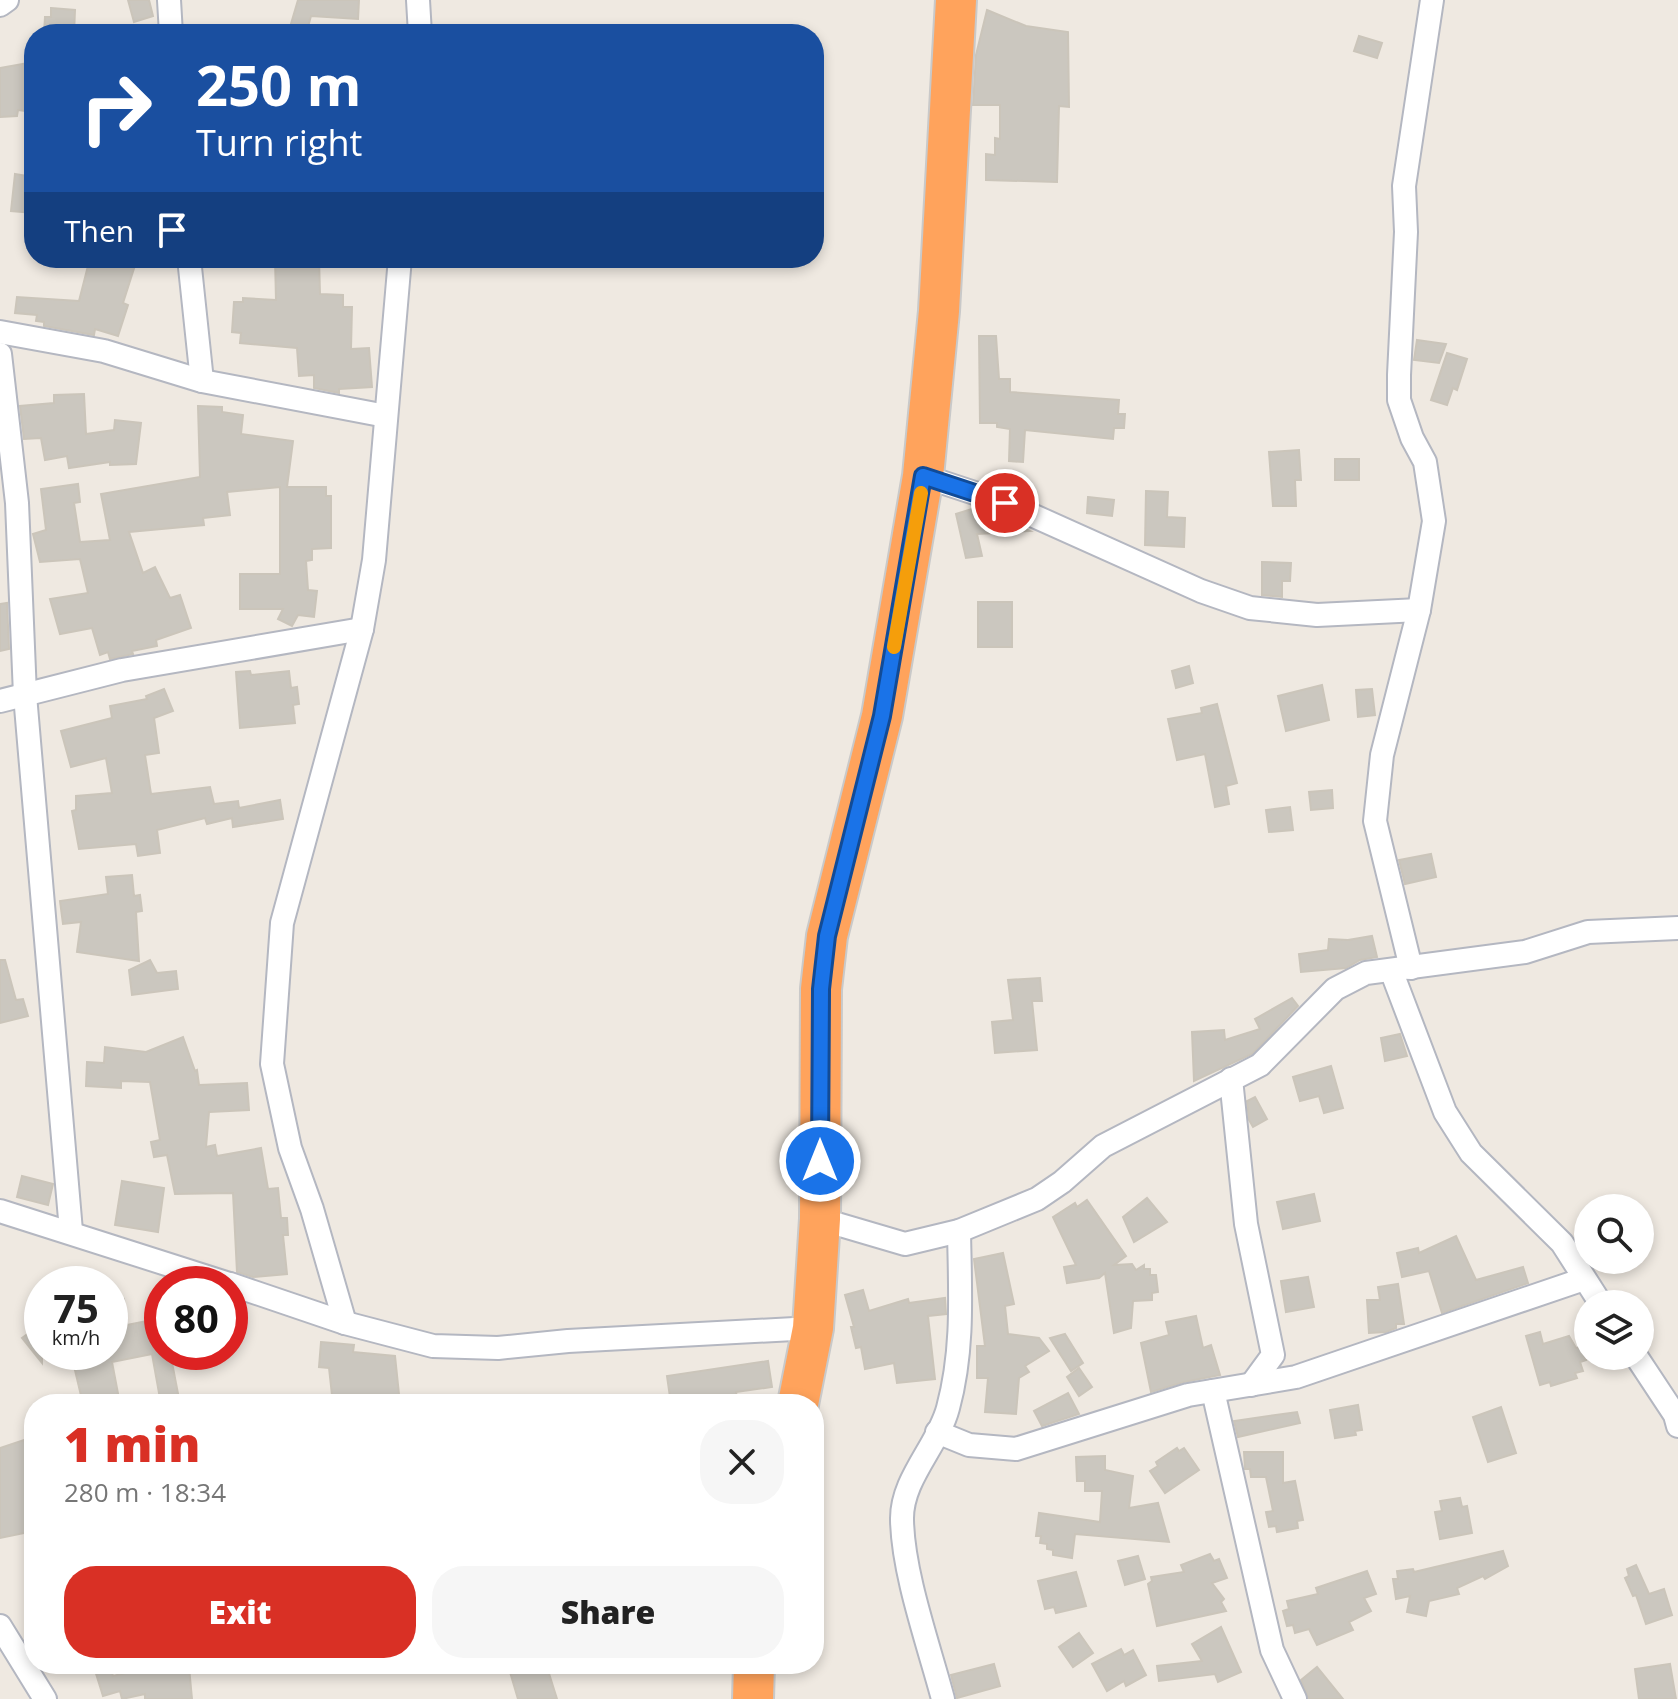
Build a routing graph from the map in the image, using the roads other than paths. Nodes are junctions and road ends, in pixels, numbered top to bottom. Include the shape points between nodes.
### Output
1 (7, 0) edge
2 (169, 0) edge
3 (418, 0) edge
4 (956, 0) edge
5 (1432, 0) edge
6 (0, 5) edge
7 (170, 24) edge
8 (419, 24) edge
9 (190, 268) edge
10 (399, 268) edge
11 (0, 332) edge
12 (0, 354) edge
13 (202, 381) junction
14 (386, 416) junction
15 (923, 476) junction
16 (1419, 610) junction
17 (362, 629) junction
18 (25, 695) junction
19 (0, 701) edge
20 (1678, 928) edge
21 (1401, 969) junction
22 (1231, 1079) junction
23 (0, 1211) edge
24 (820, 1219) junction
25 (71, 1231) junction
26 (959, 1231) junction
27 (176, 1266) edge
28 (1584, 1279) junction
29 (248, 1290) edge
30 (1591, 1290) edge
31 (345, 1323) junction
32 (813, 1328) junction
33 (1645, 1370) edge
34 (1251, 1385) junction
35 (1213, 1391) junction
36 (800, 1394) edge
37 (1678, 1426) edge
38 (937, 1432) junction
39 (0, 1626) edge
40 (24, 1665) edge
41 (30, 1674) edge
42 (754, 1674) edge
43 (45, 1699) edge
44 (753, 1699) edge
45 (943, 1699) edge
46 (1295, 1699) edge

1 - 6 street
2 - 7 street
3 - 8 street
4 - 15 highway via 939,311
5 - 16 street via 1404,186 1399,341 1399,400 1425,462 1434,521
9 - 13 street
10 - 14 street
11 - 13 street via 104,351
12 - 18 street via 17,503
13 - 14 street
14 - 17 street via 374,560
15 - 16 street via 1005,503 1250,608 1317,615
15 - 24 highway via 882,716 827,936 821,989
16 - 21 street via 1382,755 1375,821
17 - 18 street via 122,670
17 - 31 street via 282,923 272,1064 290,1148
18 - 19 street
18 - 25 street
20 - 21 street via 1588,932 1525,952
21 - 22 street via 1366,973 1335,989 1260,1065
21 - 28 street via 1445,1112 1471,1153 1562,1243
22 - 26 street via 1103,1146 1037,1199
22 - 34 street via 1246,1224 1273,1355
23 - 25 street
24 - 26 street via 905,1244
24 - 32 highway
25 - 27 street
26 - 38 street via 961,1337 948,1410
28 - 30 street
28 - 34 street via 1296,1377
29 - 31 street
31 - 32 street via 433,1346 498,1348
32 - 36 highway
33 - 37 street
34 - 35 street
35 - 38 street via 1016,1449 969,1445
35 - 46 street via 1272,1650
38 - 45 street via 907,1491 902,1519 909,1569
39 - 40 street
41 - 43 street
42 - 44 highway

